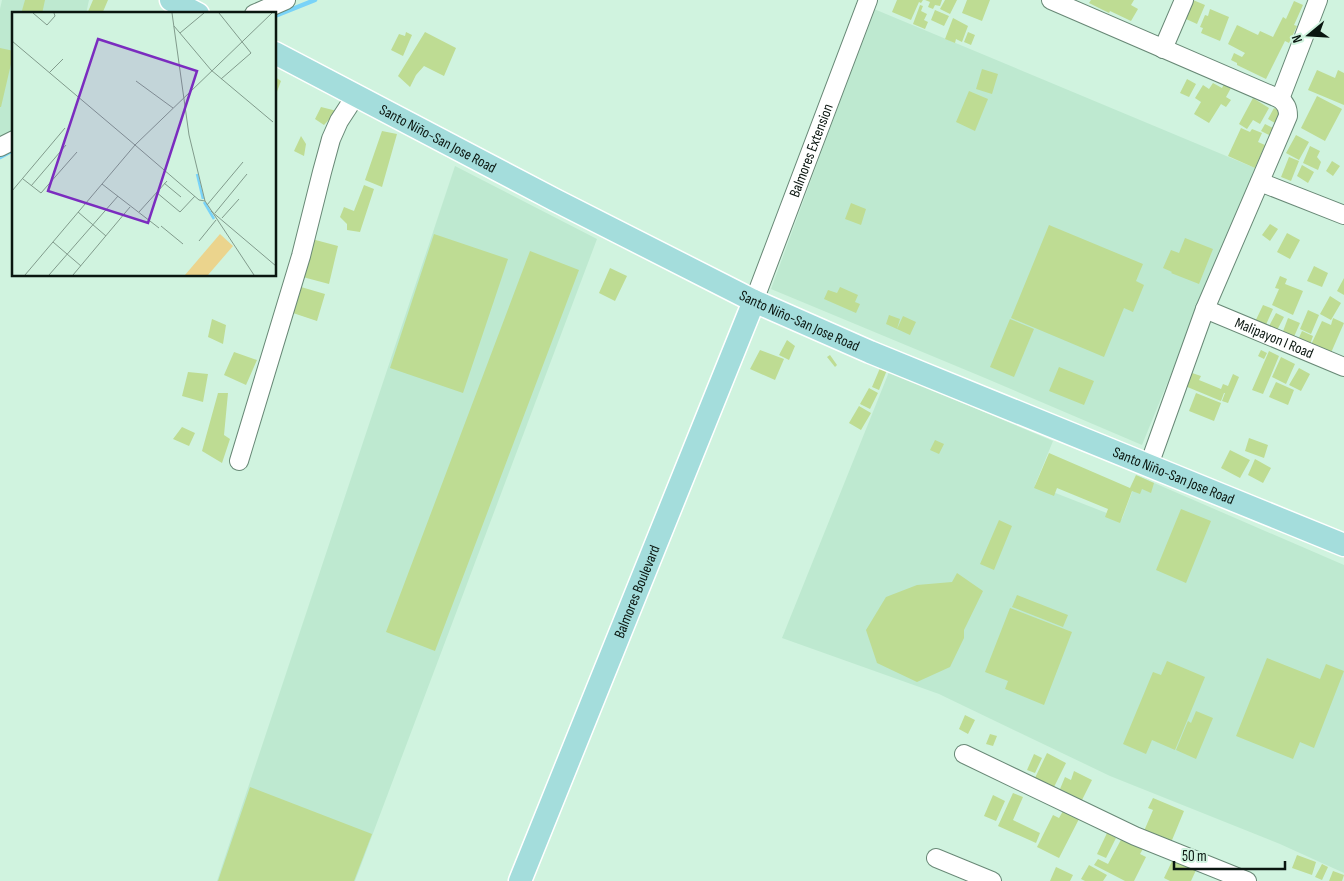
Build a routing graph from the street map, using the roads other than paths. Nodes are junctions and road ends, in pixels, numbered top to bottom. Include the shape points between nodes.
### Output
1 (171, 0) edge
2 (286, 0) edge
3 (868, 0) edge
4 (1051, 0) edge
5 (1184, 0) edge
6 (1318, 0) edge
7 (1079, 6) edge
8 (194, 12) edge
9 (259, 12) edge
10 (1163, 49) junction
11 (276, 54) edge
12 (356, 95) junction
13 (1280, 99) junction
14 (12, 141) edge
15 (0, 147) edge
16 (1260, 182) junction
17 (1344, 215) edge
18 (754, 301) junction
19 (1205, 309) junction
20 (1344, 367) edge
21 (239, 461) dead end
22 (1149, 465) junction
23 (1344, 545) edge
24 (964, 754) dead end
25 (936, 858) dead end
26 (520, 881) edge
27 (992, 881) edge
28 (1247, 881) edge

1 - 8 main road
2 - 9 street
3 - 18 street, Balmores Extension
4 - 7 street
5 - 10 street
6 - 13 street
7 - 10 street
10 - 13 street
11 - 12 main road, Santo Niño-San Jose Road
12 - 18 main road, Santo Niño-San Jose Road
12 - 21 street via 331,139 302,256
13 - 16 street via 1288,110 1288,116
14 - 15 street
16 - 17 street
16 - 19 street
18 - 22 main road, Santo Niño-San Jose Road via 870,352
18 - 26 main road, Balmores Boulevard
19 - 20 street, Malipayon I Road
19 - 22 street
22 - 23 main road, Santo Niño-San Jose Road
24 - 28 street via 1134,836
25 - 27 street

